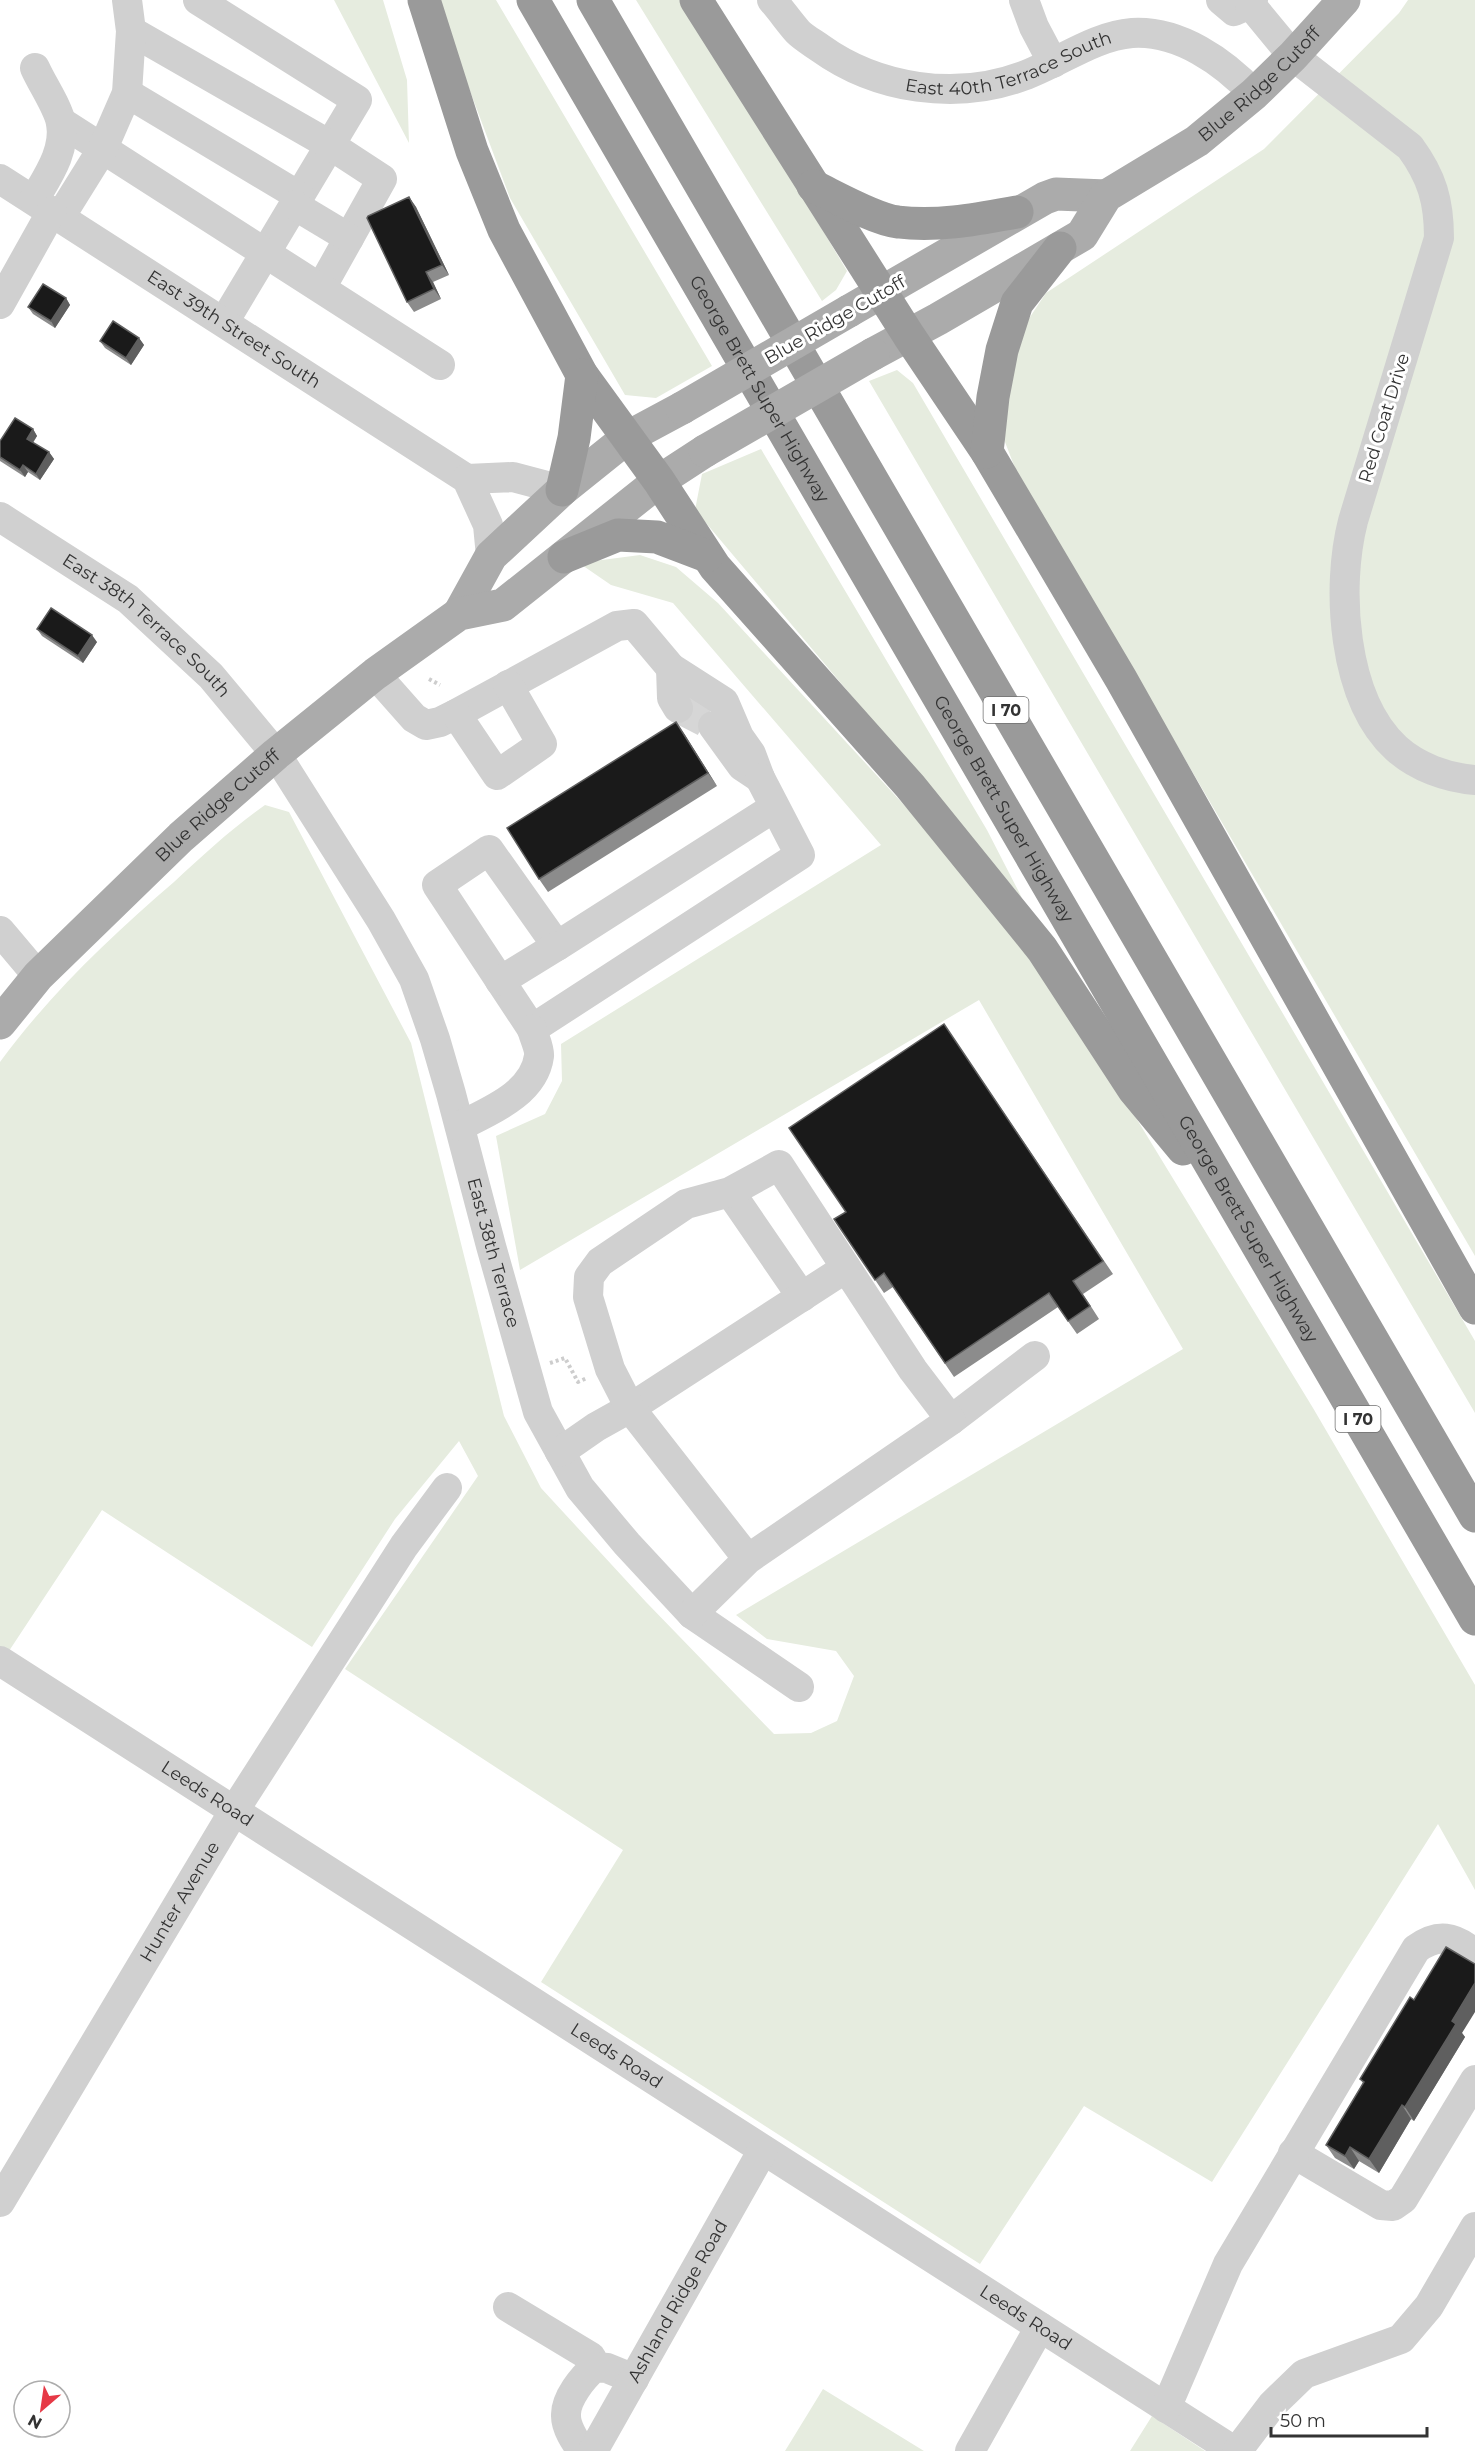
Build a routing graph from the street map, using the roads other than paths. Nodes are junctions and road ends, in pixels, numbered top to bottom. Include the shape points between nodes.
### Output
1 (127, 0) edge
2 (198, 0) edge
3 (424, 0) edge
4 (532, 0) edge
5 (593, 0) edge
6 (696, 0) edge
7 (1024, 0) edge
8 (1344, 0) edge
9 (776, 1) edge
10 (1241, 1) edge
11 (131, 31) junction
12 (1293, 56) junction
13 (1053, 63) junction
14 (35, 68) dead end
15 (127, 93) junction
16 (1254, 94) junction
17 (61, 122) junction
18 (330, 145) junction
19 (102, 148) junction
20 (0, 179) edge
21 (813, 186) junction
22 (1107, 196) junction
23 (297, 201) junction
24 (49, 209) junction
25 (1017, 212) junction
26 (349, 238) junction
27 (1060, 248) junction
28 (266, 253) junction
29 (321, 288) junction
30 (882, 293) junction
31 (0, 304) edge
32 (224, 322) junction
33 (909, 336) junction
34 (440, 365) dead end
35 (582, 375) junction
36 (628, 437) junction
37 (987, 453) junction
38 (467, 479) junction
39 (659, 481) junction
40 (562, 490) junction
41 (0, 517) edge
42 (491, 556) junction
43 (707, 556) junction
44 (564, 557) junction
45 (459, 614) junction
46 (671, 668) junction
47 (375, 674) junction
48 (508, 685) junction
49 (678, 708) dead end
50 (456, 714) junction
51 (713, 726) tunnel mouth
52 (276, 754) junction
53 (760, 778) junction
54 (1475, 780) edge
55 (775, 807) junction
56 (0, 930) edge
57 (557, 946) junction
58 (38, 975) junction
59 (500, 981) junction
60 (0, 1023) edge
61 (532, 1029) junction
62 (460, 1126) junction
63 (730, 1192) junction
64 (1241, 1218) junction
65 (846, 1268) junction
66 (802, 1297) junction
67 (1475, 1308) edge
68 (1035, 1356) dead end
69 (630, 1408) junction
70 (1419, 1419) junction
71 (951, 1420) junction
72 (560, 1452) junction
73 (1475, 1475) edge
74 (447, 1488) dead end
75 (1475, 1515) edge
76 (748, 1559) junction
77 (692, 1614) junction
78 (1475, 1619) edge
79 (0, 1661) edge
80 (799, 1687) dead end
81 (234, 1811) junction
82 (1475, 1954) edge
83 (1475, 2080) edge
84 (763, 2150) junction
85 (1293, 2153) junction
86 (0, 2202) edge
87 (1475, 2227) edge
88 (508, 2307) dead end
89 (1040, 2327) junction
90 (595, 2367) junction
91 (634, 2379) junction
92 (1166, 2408) junction
93 (582, 2451) edge
94 (593, 2451) edge
95 (970, 2451) edge
96 (1235, 2451) edge

1 - 11 street
2 - 18 street via 357,100
3 - 35 highway via 472,152 504,230
4 - 64 highway, George Brett Super Highway / I 70
5 - 70 highway, I 70
6 - 21 highway
7 - 13 street
8 - 12 main road, Blue Ridge Cutoff
9 - 13 street, East 40th Terrace South via 799,33 838,61 905,85 952,89 988,86
10 - 12 street, Red Coat Drive
11 - 15 street
11 - 18 street
12 - 16 main road, Blue Ridge Cutoff
12 - 54 street, Red Coat Drive via 1410,147 1435,194 1439,238 1353,521 1344,565 1346,626 1357,677 1372,716 1395,747 1427,768
13 - 16 street, East 40th Terrace South via 1111,37 1154,35 1201,51
14 - 17 street
15 - 19 street
15 - 23 street
16 - 22 main road, Blue Ridge Cutoff via 1197,141
17 - 19 street
17 - 24 street
18 - 23 street
18 - 26 street via 382,179
19 - 24 street
19 - 28 street
20 - 24 street, East 39th Street South
21 - 25 highway via 896,222 952,223
21 - 30 highway
22 - 25 main road, Blue Ridge Cutoff via 1056,194
22 - 27 main road, Blue Ridge Cutoff via 1082,235
23 - 26 street
23 - 28 street
24 - 31 street
24 - 32 street, East 39th Street South
25 - 30 main road, Blue Ridge Cutoff
26 - 29 street
27 - 33 main road, Blue Ridge Cutoff
27 - 37 highway via 1017,303 1002,350
28 - 29 street
28 - 32 street
29 - 34 street
30 - 33 highway
30 - 36 main road, Blue Ridge Cutoff, bridge
32 - 38 street, East 39th Street South
33 - 37 highway
33 - 39 main road, Blue Ridge Cutoff, bridge
35 - 36 highway
35 - 40 highway
36 - 39 highway
36 - 40 main road, Blue Ridge Cutoff
37 - 67 highway via 1121,679
38 - 40 street via 513,477
38 - 42 street via 488,525
39 - 43 highway
39 - 44 main road, Blue Ridge Cutoff
40 - 42 main road, Blue Ridge Cutoff
41 - 52 street, East 38th Terrace South via 128,599 211,676
42 - 45 main road, Blue Ridge Cutoff
43 - 44 highway via 657,537 618,535
43 - 64 highway via 910,786 1042,949 1134,1090
44 - 45 main road, Blue Ridge Cutoff via 503,605
45 - 47 main road, Blue Ridge Cutoff
46 - 48 street via 634,624 617,626
46 - 49 street via 672,698
46 - 53 street via 723,702
47 - 50 street via 414,718 426,725
47 - 52 main road, Blue Ridge Cutoff
48 - 50 street
48 - 50 street via 542,744 497,775
51 - 53 street via 742,766
52 - 58 main road, Blue Ridge Cutoff via 181,837
52 - 62 street, East 38th Terrace via 414,979
53 - 55 street
55 - 57 street
55 - 61 street via 800,855
56 - 58 street
57 - 59 street
57 - 59 street via 489,850 437,885
58 - 60 main road, Blue Ridge Cutoff
59 - 61 street
61 - 62 street via 540,1055 530,1081 494,1109
62 - 72 street, East 38th Terrace via 538,1412
63 - 65 street via 779,1165
63 - 66 street
63 - 69 street via 686,1204 600,1262 589,1277 588,1297 610,1369
64 - 78 highway, George Brett Super Highway / I 70
65 - 66 street
65 - 71 street
66 - 69 street
68 - 71 street
69 - 72 street
69 - 76 street
70 - 73 highway
70 - 75 highway, I 70
71 - 76 street
72 - 77 street, East 38th Terrace via 580,1488
74 - 81 street, Hunter Avenue via 404,1546
76 - 77 street
77 - 80 street, East 38th Terrace
79 - 81 street, Leeds Road
81 - 84 street, Leeds Road
81 - 86 street, Hunter Avenue
82 - 85 street via 1448,1938 1429,1940 1416,1949
83 - 85 street via 1403,2199 1393,2206 1381,2205
84 - 89 street, Leeds Road
84 - 91 street, Ashland Ridge Road
85 - 92 street via 1228,2264
87 - 96 street via 1428,2306 1401,2339 1304,2374 1272,2405
88 - 90 street via 591,2357
89 - 92 street, Leeds Road
89 - 95 street
90 - 91 street
90 - 93 street via 584,2376 567,2407 566,2417
91 - 94 street, Ashland Ridge Road
92 - 96 street, Leeds Road

